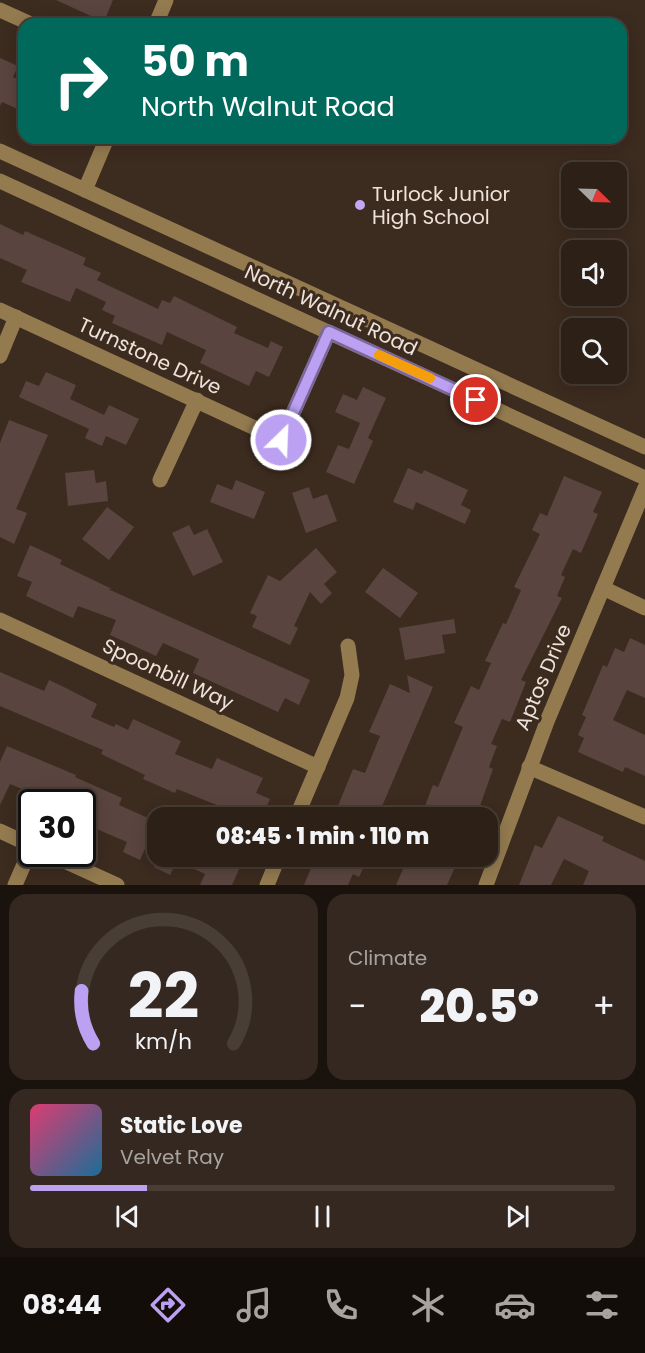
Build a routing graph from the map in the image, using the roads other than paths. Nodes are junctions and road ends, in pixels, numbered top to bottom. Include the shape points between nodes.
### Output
1 (166, 0) edge
2 (0, 10) edge
3 (18, 18) edge
4 (158, 18) edge
5 (105, 144) edge
6 (0, 151) edge
7 (0, 180) edge
8 (86, 190) junction
9 (0, 310) edge
10 (16, 317) junction
11 (329, 332) junction
12 (0, 356) edge
13 (197, 400) junction
14 (645, 447) edge
15 (645, 478) edge
16 (160, 480) dead end
17 (645, 488) edge
18 (603, 588) junction
19 (645, 608) edge
20 (0, 620) edge
21 (348, 646) dead end
22 (318, 767) junction
23 (529, 767) junction
24 (301, 807) edge
25 (645, 817) edge
26 (0, 831) edge
27 (18, 839) edge
28 (23, 867) edge
29 (78, 867) edge
30 (274, 867) edge
31 (15, 885) edge
32 (117, 885) edge
33 (267, 885) edge
34 (486, 885) edge

1 - 4 street
2 - 3 street
5 - 8 street
6 - 8 street, North Walnut Road
7 - 11 street, North Walnut Road
8 - 14 street, North Walnut Road
9 - 10 street, Turnstone Drive
10 - 12 street
10 - 13 street, Turnstone Drive
11 - 13 street, Turnstone Drive via 281,440
11 - 15 street, North Walnut Road
13 - 16 street
17 - 18 street, Aptos Drive
18 - 19 street
18 - 23 street, Aptos Drive
20 - 22 street, Spoonbill Way
21 - 22 street via 351,685
22 - 24 street
23 - 25 street
23 - 34 street, Aptos Drive
26 - 27 street
28 - 31 street
29 - 32 street
30 - 33 street

